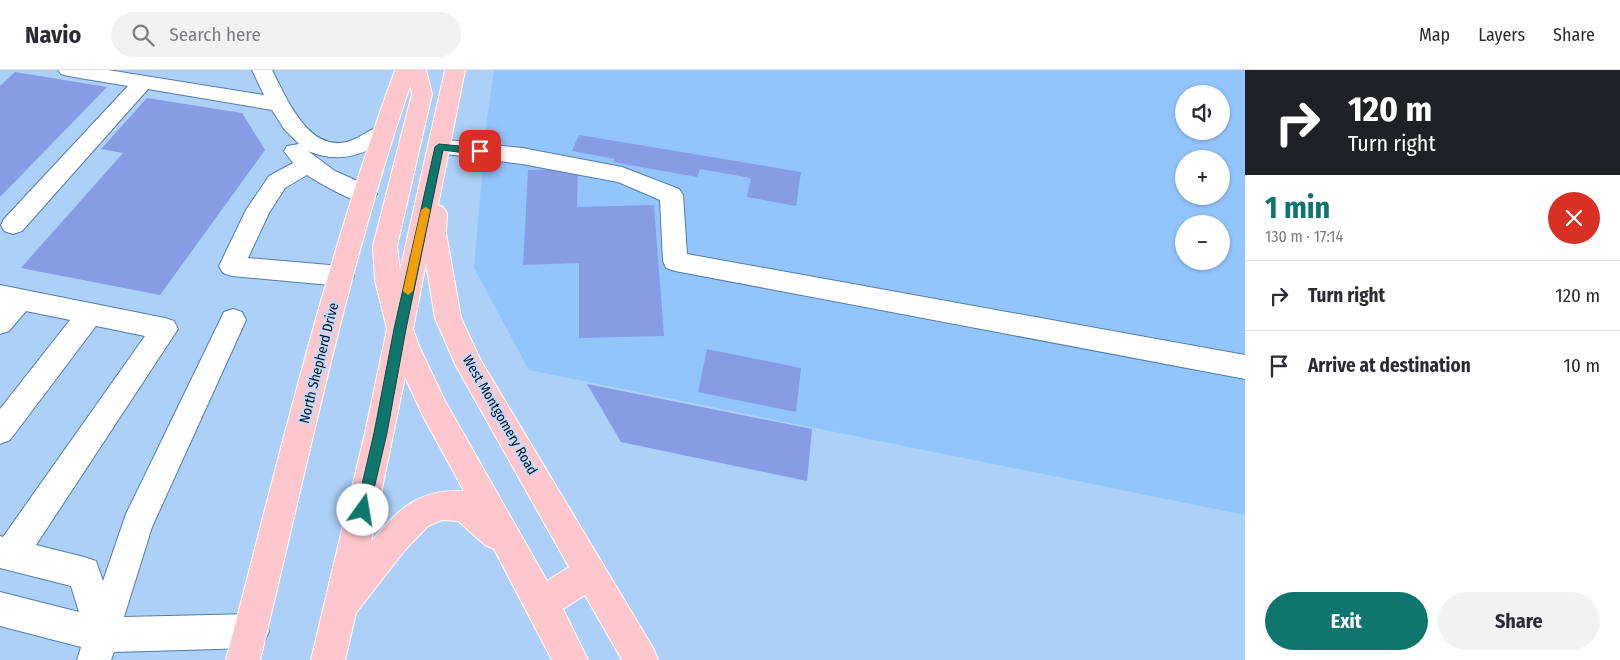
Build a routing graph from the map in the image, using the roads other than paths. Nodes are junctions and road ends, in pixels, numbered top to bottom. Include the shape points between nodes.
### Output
1 (68, 70) edge
2 (262, 70) edge
3 (405, 70) edge
4 (416, 70) edge
5 (455, 70) edge
6 (144, 81) junction
7 (280, 104) junction
8 (295, 128) junction
9 (384, 132) junction
10 (439, 147) junction
11 (307, 164) junction
12 (365, 194) junction
13 (13, 225) dead end
14 (341, 276) junction
15 (10, 297) edge
16 (90, 314) junction
17 (232, 320) dead end
18 (0, 323) edge
19 (400, 329) junction
20 (1245, 367) edge
21 (0, 431) edge
22 (512, 548) junction
23 (5, 553) edge
24 (590, 572) junction
25 (541, 604) junction
26 (340, 606) junction
27 (0, 609) edge
28 (248, 645) edge
29 (98, 648) edge
30 (328, 660) edge
31 (571, 660) edge
32 (641, 660) edge

1 - 6 street
2 - 7 street
3 - 9 main road, North Shepherd Drive
4 - 19 main road via 422,94 385,246 386,266
5 - 10 main road
6 - 7 street
6 - 13 street
7 - 8 street
8 - 9 street via 312,145 324,151 342,152
8 - 11 street via 293,148
9 - 12 main road, North Shepherd Drive
10 - 19 main road
10 - 20 street via 522,156 622,175 671,195 675,261
10 - 24 main road, West Montgomery Road via 434,233 448,318 470,366
11 - 12 street
11 - 14 street via 277,182 258,210 232,266
12 - 14 main road, North Shepherd Drive
14 - 28 main road, North Shepherd Drive
15 - 16 street
15 - 18 street
16 - 21 street
16 - 23 street via 165,329
17 - 29 street via 137,525
19 - 22 main road via 420,383
19 - 26 main road
22 - 25 main road
22 - 26 main road via 464,506 442,505 417,515
23 - 29 street via 84,573
24 - 25 main road
24 - 32 main road, West Montgomery Road
25 - 31 main road
26 - 30 main road
27 - 29 street
28 - 29 street

